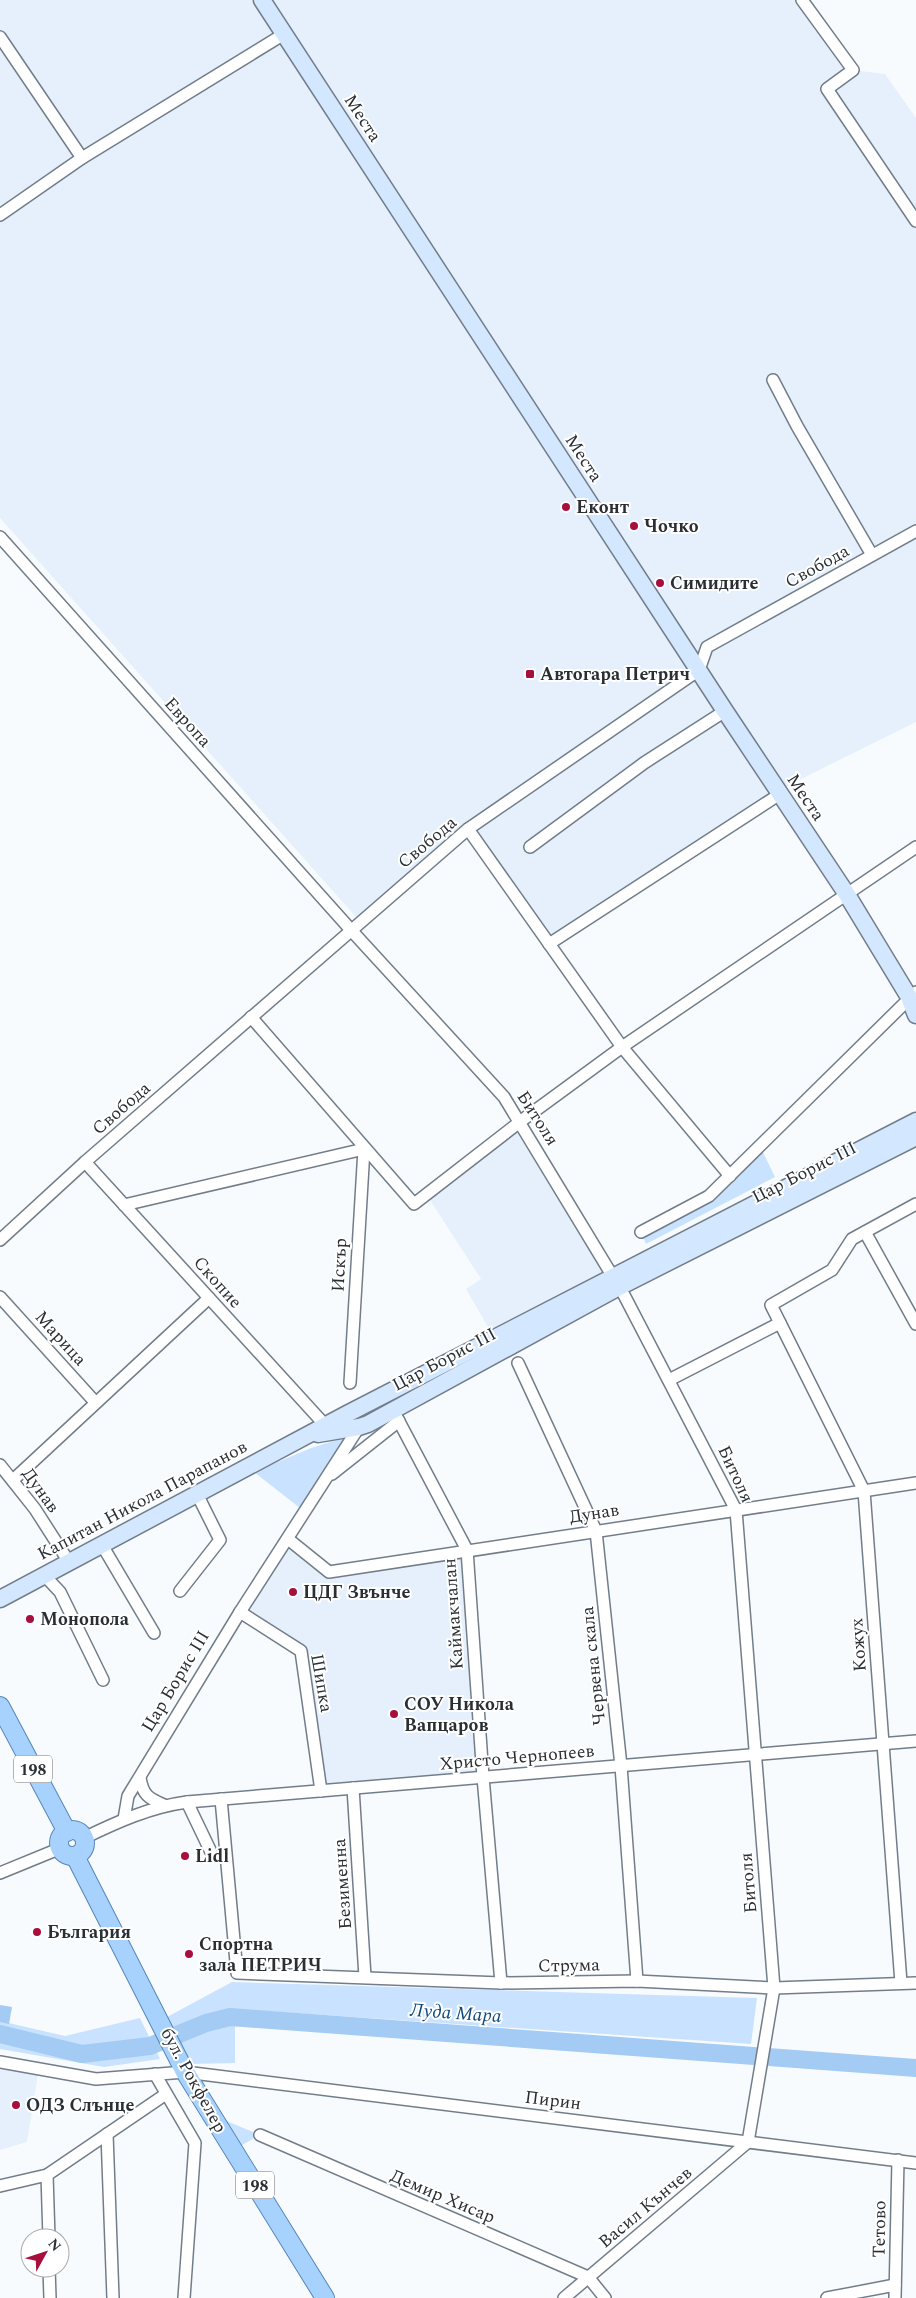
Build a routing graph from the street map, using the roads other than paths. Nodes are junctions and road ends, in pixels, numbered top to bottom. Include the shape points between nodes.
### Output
1 (262, 0) edge
2 (802, 0) edge
3 (284, 34) junction
4 (0, 37) edge
5 (82, 158) junction
6 (0, 214) edge
7 (916, 221) edge
8 (774, 380) dead end
9 (916, 531) edge
10 (0, 537) edge
11 (872, 555) junction
12 (699, 670) junction
13 (724, 711) junction
14 (780, 794) junction
15 (468, 829) junction
16 (530, 847) dead end
17 (916, 847) edge
18 (846, 893) junction
19 (350, 930) junction
20 (549, 944) junction
21 (912, 995) edge
22 (916, 1016) edge
23 (251, 1017) junction
24 (622, 1047) junction
25 (521, 1121) junction
26 (916, 1121) edge
27 (916, 1137) edge
28 (364, 1150) junction
29 (85, 1162) junction
30 (730, 1176) junction
31 (916, 1204) edge
32 (124, 1205) junction
33 (641, 1232) dead end
34 (865, 1232) junction
35 (0, 1240) edge
36 (617, 1282) junction
37 (0, 1297) edge
38 (209, 1298) junction
39 (780, 1323) junction
40 (916, 1324) edge
41 (518, 1363) dead end
42 (669, 1380) junction
43 (350, 1383) dead end
44 (95, 1402) junction
45 (360, 1407) junction
46 (396, 1415) junction
47 (325, 1425) junction
48 (363, 1425) junction
49 (304, 1436) junction
50 (0, 1465) edge
51 (13, 1480) junction
52 (324, 1480) junction
53 (916, 1483) edge
54 (864, 1490) junction
55 (197, 1494) junction
56 (736, 1510) junction
57 (596, 1531) junction
58 (288, 1539) junction
59 (102, 1544) junction
60 (467, 1550) junction
61 (69, 1562) junction
62 (44, 1575) junction
63 (180, 1591) dead end
64 (0, 1599) edge
65 (240, 1612) junction
66 (154, 1633) dead end
67 (103, 1680) dead end
68 (0, 1706) edge
69 (916, 1741) edge
70 (884, 1744) junction
71 (755, 1754) junction
72 (621, 1766) junction
73 (483, 1777) junction
74 (140, 1778) junction
75 (353, 1788) junction
76 (321, 1791) junction
77 (221, 1799) junction
78 (187, 1802) junction
79 (164, 1805) junction
80 (124, 1819) junction
81 (67, 1832) junction
82 (84, 1838) junction
83 (68, 1852) junction
84 (211, 1852) dead end
85 (0, 1873) edge
86 (365, 1977) junction
87 (637, 1982) junction
88 (501, 1983) junction
89 (901, 1983) junction
90 (916, 1983) edge
91 (774, 1988) junction
92 (0, 2062) edge
93 (186, 2072) junction
94 (155, 2074) junction
95 (166, 2094) junction
96 (107, 2134) junction
97 (260, 2135) dead end
98 (748, 2142) junction
99 (898, 2160) junction
100 (916, 2163) edge
101 (47, 2175) junction
102 (0, 2186) edge
103 (48, 2228) edge
104 (588, 2277) junction
105 (49, 2278) edge
106 (895, 2285) junction
107 (50, 2298) edge
108 (114, 2298) edge
109 (184, 2298) edge
110 (324, 2298) edge
111 (564, 2298) edge
112 (605, 2298) edge
113 (827, 2298) edge
114 (895, 2298) edge

1 - 3 main road, Места
2 - 7 street via 853,70 827,88
3 - 5 street
3 - 12 main road, Места
4 - 5 street
5 - 6 street
8 - 11 street
9 - 11 street, Свобода
10 - 19 street, Европа
11 - 12 street, Свобода via 707,647
12 - 13 main road, Места
12 - 15 street, Свобода
13 - 14 main road, Места
13 - 16 street via 644,763
14 - 18 main road, Места
14 - 20 street
15 - 19 street, Свобода
15 - 20 street
17 - 18 street
18 - 21 main road, Места
18 - 24 street
19 - 23 street, Свобода
19 - 25 street, Битоля via 504,1097
20 - 24 street
21 - 22 main road, Места
21 - 30 street
23 - 28 street
23 - 29 street, Свобода
24 - 25 street
24 - 30 street
25 - 28 street via 414,1204
25 - 36 street, Битоля
26 - 36 main road, Цар Борис III
27 - 36 main road, Цар Борис III
28 - 32 street
28 - 43 street, Искър
29 - 32 street, Скопие
29 - 35 street, Свобода
30 - 33 street via 709,1196
31 - 34 street
32 - 38 street, Скопие
34 - 39 street, Кожух via 852,1239 832,1270 771,1305
34 - 40 street
36 - 42 street, Битоля
36 - 45 main road, Цар Борис III
36 - 46 main road, Цар Борис III
37 - 44 street, Марица
38 - 44 street
38 - 47 street, Скопие
39 - 42 street
39 - 54 street, Кожух
41 - 57 street, Червена скала
42 - 56 street, Битоля
44 - 51 street
45 - 47 main road, Капитан Никола Парапанов
45 - 48 main road via 358,1414
46 - 48 main road, Цар Борис III
46 - 52 street
46 - 60 street, Каймакчалан
47 - 49 main road, Капитан Никола Парапанов
48 - 49 main road, Капитан Никола Парапанов
48 - 52 street, Цар Борис III
49 - 55 main road, Капитан Никола Парапанов
50 - 51 street, Дунав
51 - 61 street, Дунав
52 - 58 street, Цар Борис III
53 - 54 street, Дунав
54 - 56 street, Дунав
54 - 70 street, Кожух
55 - 59 main road, Капитан Никола Парапанов
55 - 63 street via 220,1540
56 - 57 street, Дунав
56 - 71 street, Битоля
57 - 60 street, Дунав
57 - 72 street, Червена скала
58 - 60 street, Дунав via 329,1572
58 - 65 street, Цар Борис III
59 - 61 main road, Капитан Никола Парапанов
59 - 66 street
60 - 73 street, Каймакчалан
61 - 62 main road, Капитан Никола Парапанов
62 - 64 main road, Капитан Никола Парапанов
62 - 67 street via 60,1592
65 - 74 street, Цар Борис III
65 - 76 street, Шипка via 301,1651
68 - 81 main road, 198
69 - 70 street, Христо Чернопеев
70 - 71 street, Христо Чернопеев
70 - 89 street, Кожух
71 - 72 street, Христо Чернопеев
71 - 91 street, Битоля
72 - 73 street, Христо Чернопеев
72 - 87 street, Червена скала
73 - 75 street, Христо Чернопеев
73 - 88 street, Каймакчалан
74 - 79 street via 142,1790 152,1800
74 - 80 street, Цар Борис III via 128,1796
75 - 76 street, Христо Чернопеев
75 - 86 street, Безименна
76 - 77 street, Христо Чернопеев
77 - 78 street, Христо Чернопеев
77 - 86 street, Струма via 237,1973
78 - 79 street, Христо Чернопеев
78 - 84 street
79 - 80 street, Христо Чернопеев
80 - 82 street
81 - 82 main road via 75,1831
81 - 83 main road via 61,1837
82 - 83 main road via 82,1851
83 - 85 street
83 - 93 main road, бул. Рокфелер / 198
86 - 88 street, Струма
87 - 88 street, Струма
87 - 91 street, Струма
89 - 90 street, Струма
89 - 91 street, Струма
91 - 98 street, Битоля
92 - 94 street, Пирин via 96,2079
93 - 94 street, Пирин
93 - 98 street, Пирин
93 - 110 main road, бул. Рокфелер / 198
94 - 95 street
95 - 96 street
95 - 109 street via 195,2143
96 - 101 street
96 - 108 street
97 - 104 street, Демир Хисар
98 - 99 street, Пирин
98 - 104 street, Васил Кънчев
99 - 100 street, Пирин
99 - 106 street, Тетово
101 - 102 street
101 - 103 street
104 - 111 street, Васил Кънчев
104 - 112 street, Демир Хисар
105 - 107 street
106 - 113 street
106 - 114 street, Тетово

